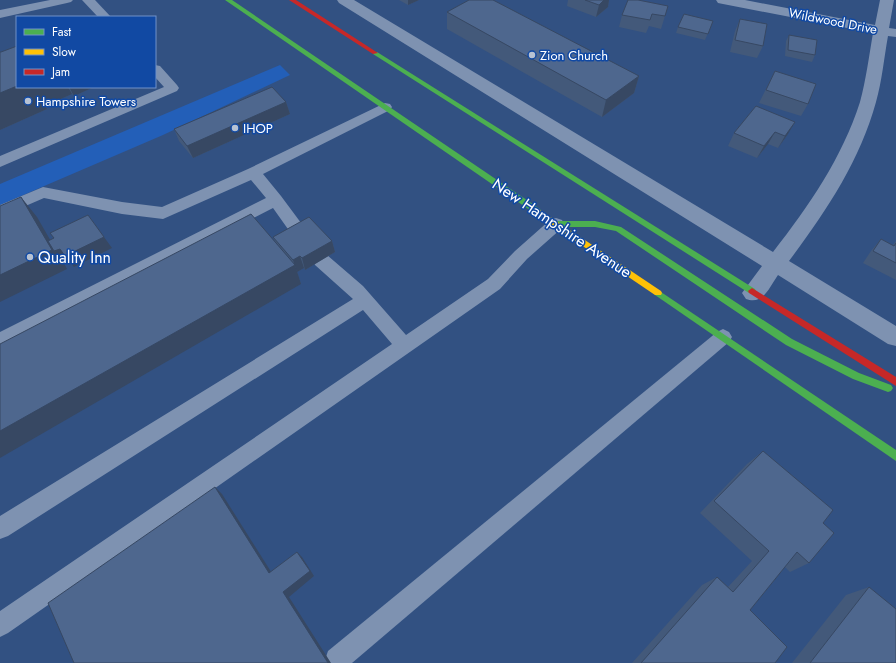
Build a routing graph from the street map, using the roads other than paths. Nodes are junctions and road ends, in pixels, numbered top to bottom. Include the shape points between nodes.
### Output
1 (67, 0) edge
2 (88, 0) edge
3 (228, 0) edge
4 (292, 0) edge
5 (344, 0) edge
6 (723, 0) edge
7 (887, 0) edge
8 (0, 14) edge
9 (104, 16) edge
10 (889, 32) edge
11 (156, 70) edge
12 (385, 107) junction
13 (0, 162) edge
14 (253, 173) junction
15 (276, 200) junction
16 (0, 211) edge
17 (556, 224) junction
18 (301, 235) edge
19 (320, 260) edge
20 (776, 264) junction
21 (753, 293) junction
22 (365, 300) junction
23 (723, 337) junction
24 (896, 337) edge
25 (0, 341) edge
26 (405, 346) junction
27 (896, 382) edge
28 (896, 391) edge
29 (896, 456) edge
30 (0, 528) edge
31 (0, 625) edge
32 (339, 663) edge

1 - 8 lane
2 - 9 lane
3 - 12 main road, New Hampshire Avenue
4 - 21 main road
5 - 20 street
6 - 10 street, Wildwood Drive
7 - 10 street
10 - 20 street via 868,102 846,159 810,219
11 - 13 lane via 172,88
12 - 14 lane
12 - 17 main road, New Hampshire Avenue
14 - 15 lane
14 - 16 lane via 162,213 122,208 43,192
15 - 18 lane
15 - 25 lane
17 - 23 main road, New Hampshire Avenue
17 - 26 lane via 521,255 494,284
17 - 28 main road via 590,223 618,229 789,342 856,376
19 - 22 lane
20 - 21 street
20 - 24 street
21 - 27 main road
22 - 26 lane
22 - 30 lane
23 - 29 main road, New Hampshire Avenue
23 - 32 lane via 337,660
26 - 31 lane

